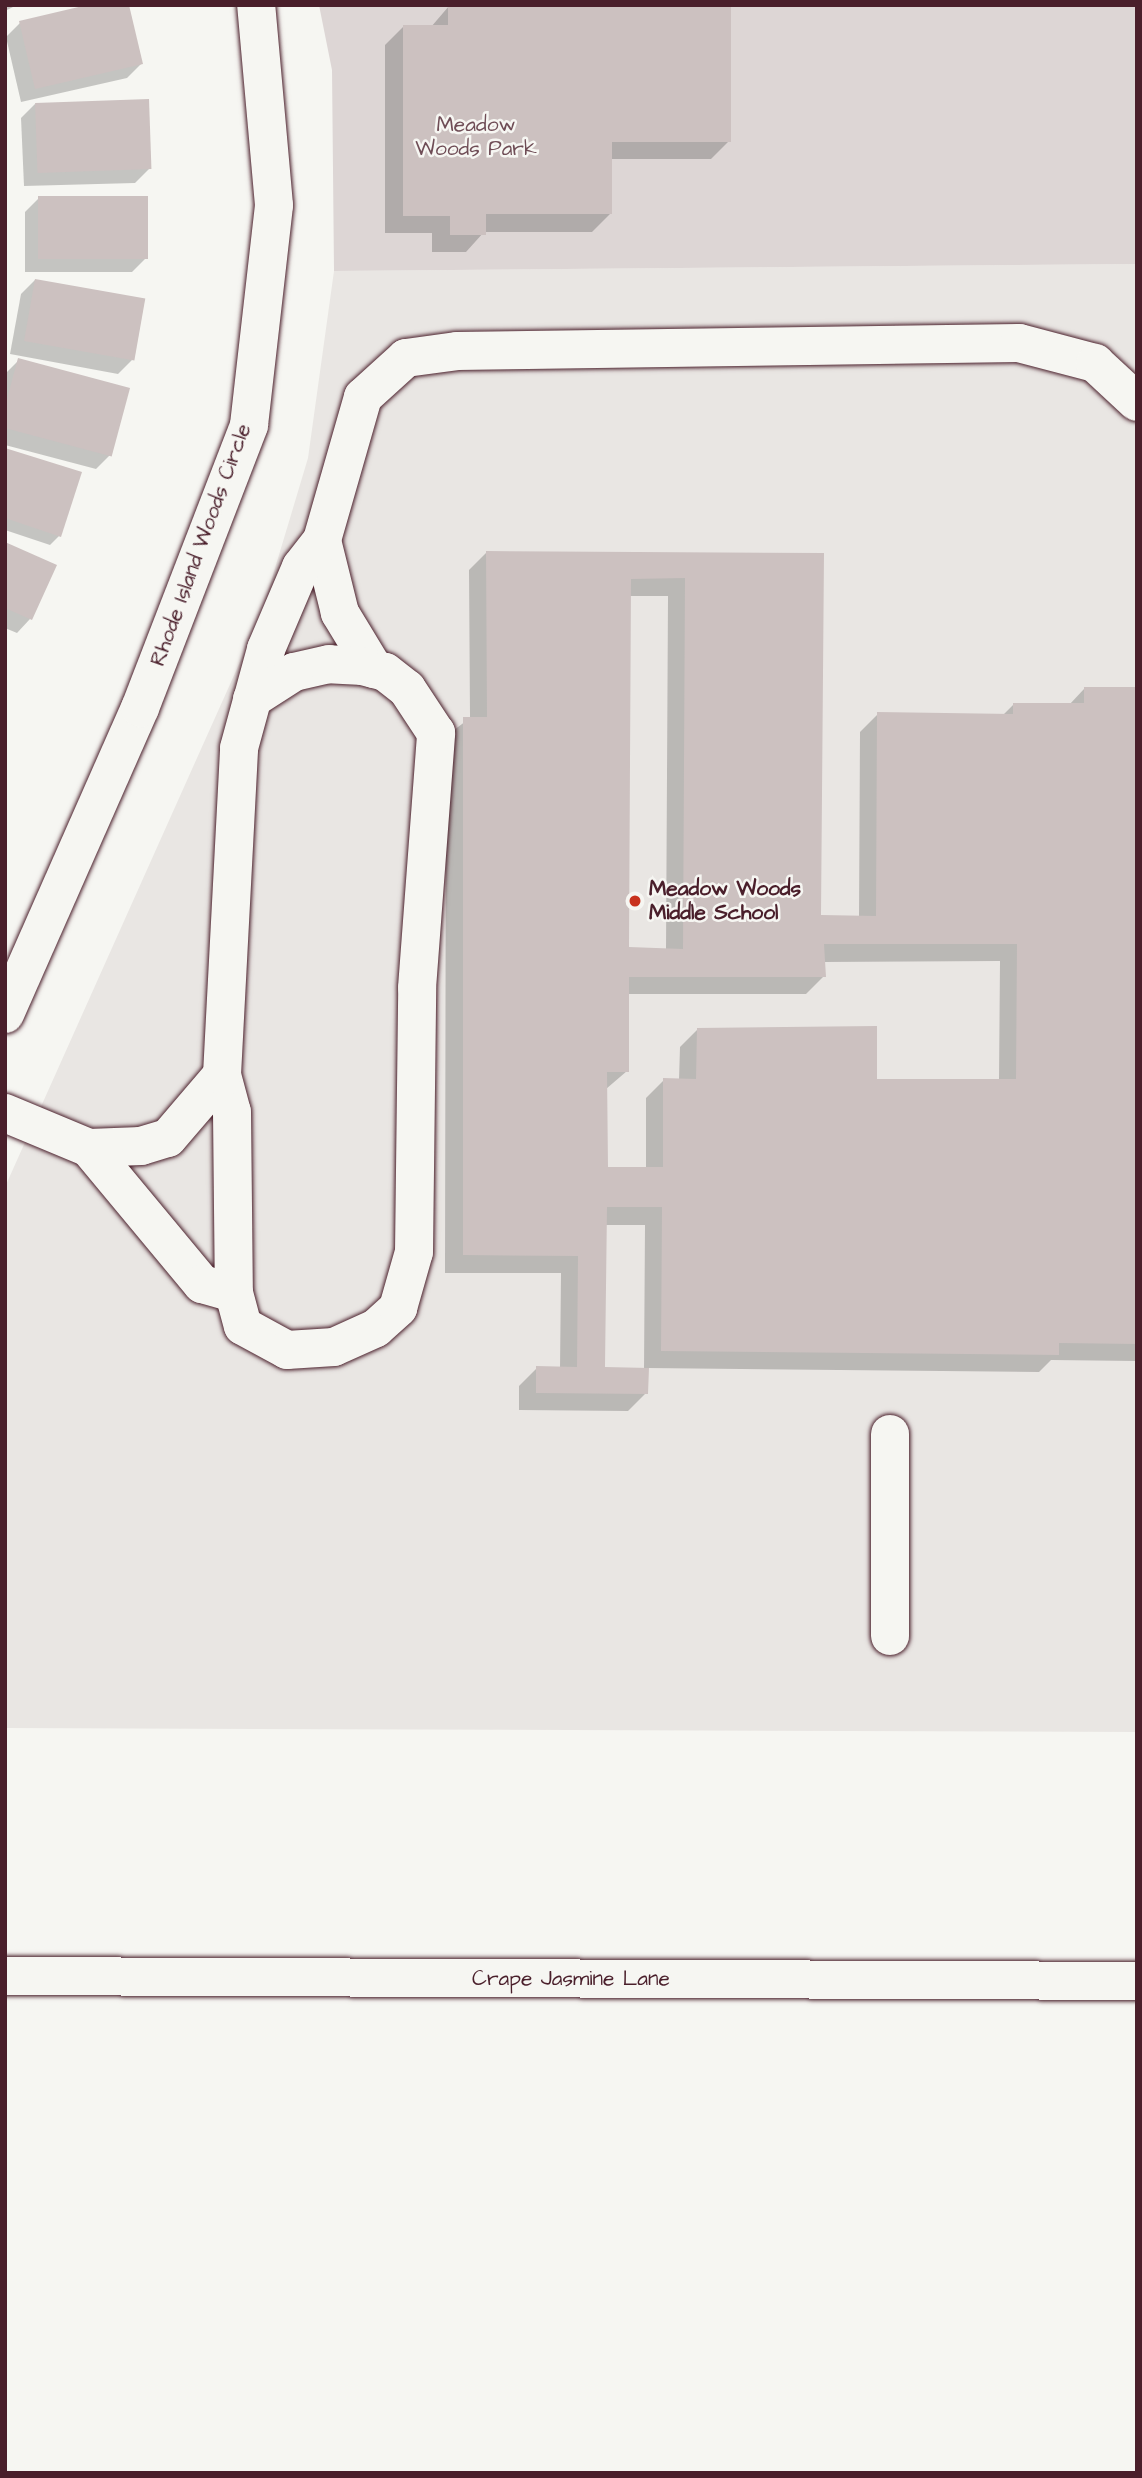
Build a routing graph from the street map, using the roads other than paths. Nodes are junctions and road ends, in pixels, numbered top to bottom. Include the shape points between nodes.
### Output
1 (256, 5) edge
2 (1137, 402) edge
3 (322, 540) junction
4 (374, 669) junction
5 (252, 699) junction
6 (5, 1014) edge
7 (222, 1075) junction
8 (5, 1112) edge
9 (89, 1148) junction
10 (234, 1293) junction
11 (890, 1434) dead end
12 (890, 1636) dead end
13 (5, 1976) edge
14 (1137, 1981) edge

1 - 6 street, Rhode Island Woods Circle via 274,205 249,425 140,708
2 - 3 street via 1095,363 1019,343 427,353 406,358 363,397
3 - 4 street via 340,613
3 - 5 street via 301,567
4 - 5 street via 329,664 295,672
4 - 10 street via 407,689 436,733 417,988 410,1279 398,1308 376,1328 311,1350 287,1350 256,1338 243,1326
5 - 7 street via 234,784
7 - 9 street via 168,1138 141,1146
7 - 10 street via 232,1112
8 - 9 street
9 - 10 street via 202,1284
11 - 12 street
13 - 14 street, Crape Jasmine Lane

